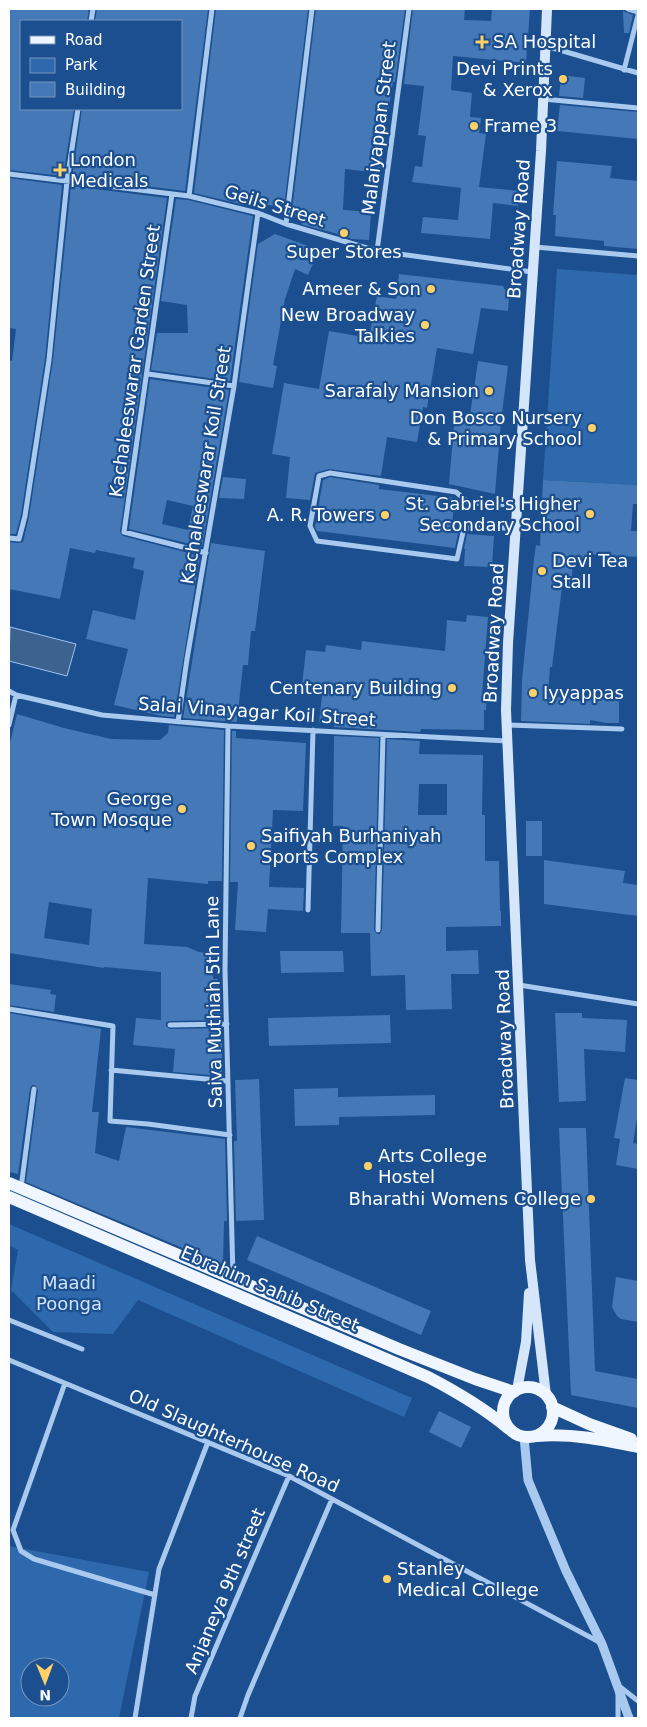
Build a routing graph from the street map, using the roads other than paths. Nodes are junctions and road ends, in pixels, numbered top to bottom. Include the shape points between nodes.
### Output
1 (212, 9) edge
2 (312, 9) edge
3 (408, 9) edge
4 (547, 9) edge
5 (628, 9) edge
6 (638, 13) edge
7 (546, 46) junction
8 (624, 70) junction
9 (638, 73) edge
10 (543, 99) junction
11 (638, 108) edge
12 (78, 110) edge
13 (9, 174) edge
14 (68, 181) junction
15 (172, 194) junction
16 (189, 196) junction
17 (258, 213) junction
18 (286, 224) junction
19 (534, 247) junction
20 (377, 251) junction
21 (638, 256) edge
22 (533, 272) junction
23 (148, 374) junction
24 (234, 386) junction
25 (518, 505) junction
26 (516, 528) junction
27 (9, 538) edge
28 (206, 553) junction
29 (9, 691) edge
30 (16, 695) junction
31 (178, 722) junction
32 (9, 725) edge
33 (228, 726) junction
34 (506, 726) junction
35 (313, 730) junction
36 (622, 730) dead end
37 (383, 735) junction
38 (507, 741) junction
39 (308, 910) dead end
40 (378, 930) dead end
41 (519, 985) junction
42 (638, 1004) edge
43 (9, 1008) edge
44 (227, 1024) junction
45 (170, 1025) dead end
46 (111, 1070) junction
47 (227, 1081) junction
48 (34, 1088) dead end
49 (230, 1135) junction
50 (15, 1185) edge
51 (9, 1197) edge
52 (530, 1260) junction
53 (233, 1277) junction
54 (9, 1320) edge
55 (82, 1349) dead end
56 (9, 1360) edge
57 (65, 1383) junction
58 (516, 1391) junction
59 (546, 1396) junction
60 (552, 1407) junction
61 (509, 1429) junction
62 (528, 1437) junction
63 (208, 1442) junction
64 (638, 1442) edge
65 (638, 1447) edge
66 (288, 1476) junction
67 (332, 1499) junction
68 (155, 1595) junction
69 (602, 1644) junction
70 (617, 1684) junction
71 (638, 1701) edge
72 (135, 1718) edge
73 (190, 1718) edge
74 (240, 1718) edge
75 (618, 1718) edge
76 (629, 1718) edge

1 - 16 street
2 - 18 street
3 - 20 street, Malaiyappan Street
4 - 7 main road, Broadway Road
5 - 6 street
6 - 8 street
7 - 8 street
7 - 10 main road, Broadway Road
8 - 9 street
10 - 11 street
10 - 19 main road, Broadway Road
12 - 14 street
13 - 14 street, Geils Street
14 - 15 street, Geils Street
14 - 27 street via 49,360 25,516 19,539
15 - 16 street, Geils Street
15 - 23 street, Kachaleeswarar Garden Street
16 - 17 street, Geils Street
17 - 18 street, Geils Street
17 - 24 street, Kachaleeswarar Koil Street
18 - 20 street, Geils Street
19 - 21 street
19 - 22 main road, Broadway Road
20 - 22 street, Geils Street
22 - 25 main road, Broadway Road
23 - 24 street
23 - 28 street, Kachaleeswarar Garden Street via 124,532
24 - 28 street, Kachaleeswarar Koil Street
25 - 26 main road, Broadway Road
25 - 26 street via 469,502 456,492 330,473 319,476 310,526 317,541 457,559 464,528
26 - 34 main road, Broadway Road
28 - 31 street, Kachaleeswarar Koil Street
29 - 30 street, Salai Vinayagar Koil Street
30 - 31 street, Salai Vinayagar Koil Street via 102,715
30 - 32 street
31 - 33 street, Salai Vinayagar Koil Street
33 - 35 street, Salai Vinayagar Koil Street
33 - 44 street, Saiva Muthiah 5th Lane
34 - 36 street
34 - 38 main road, Broadway Road
35 - 37 street, Salai Vinayagar Koil Street
35 - 39 street
37 - 38 street, Salai Vinayagar Koil Street
37 - 40 street
38 - 41 main road, Broadway Road
41 - 42 street
41 - 52 main road, Broadway Road
43 - 46 street via 113,1026
44 - 45 street
44 - 47 street, Saiva Muthiah 5th Lane
46 - 47 street
46 - 49 street via 110,1121
47 - 49 street, Saiva Muthiah 5th Lane
48 - 50 street
49 - 53 street, Saiva Muthiah 5th Lane
50 - 53 main road, Ebrahim Sahib Street
51 - 61 main road, Ebrahim Sahib Street via 428,1377 476,1404
52 - 58 main road, Broadway Road via 526,1342
52 - 59 main road, Broadway Road
53 - 58 main road, Ebrahim Sahib Street via 398,1349
54 - 55 street
56 - 57 street, Old Slaughterhouse Road
57 - 63 street, Old Slaughterhouse Road
57 - 68 street via 13,1530 20,1551 34,1559
58 - 59 main road via 530,1388
58 - 61 main road via 504,1405 503,1414
59 - 60 main road
60 - 62 main road via 550,1423 539,1434
60 - 64 main road
61 - 62 main road
62 - 65 main road via 573,1436
62 - 69 street via 528,1480 566,1571
63 - 66 street, Old Slaughterhouse Road
63 - 68 street via 159,1569
66 - 67 street, Old Slaughterhouse Road
66 - 73 street, Anjaneya 9th street via 195,1696
67 - 69 street, Old Slaughterhouse Road
67 - 74 street
68 - 72 street
69 - 70 street
70 - 71 street
70 - 75 street
70 - 76 street

